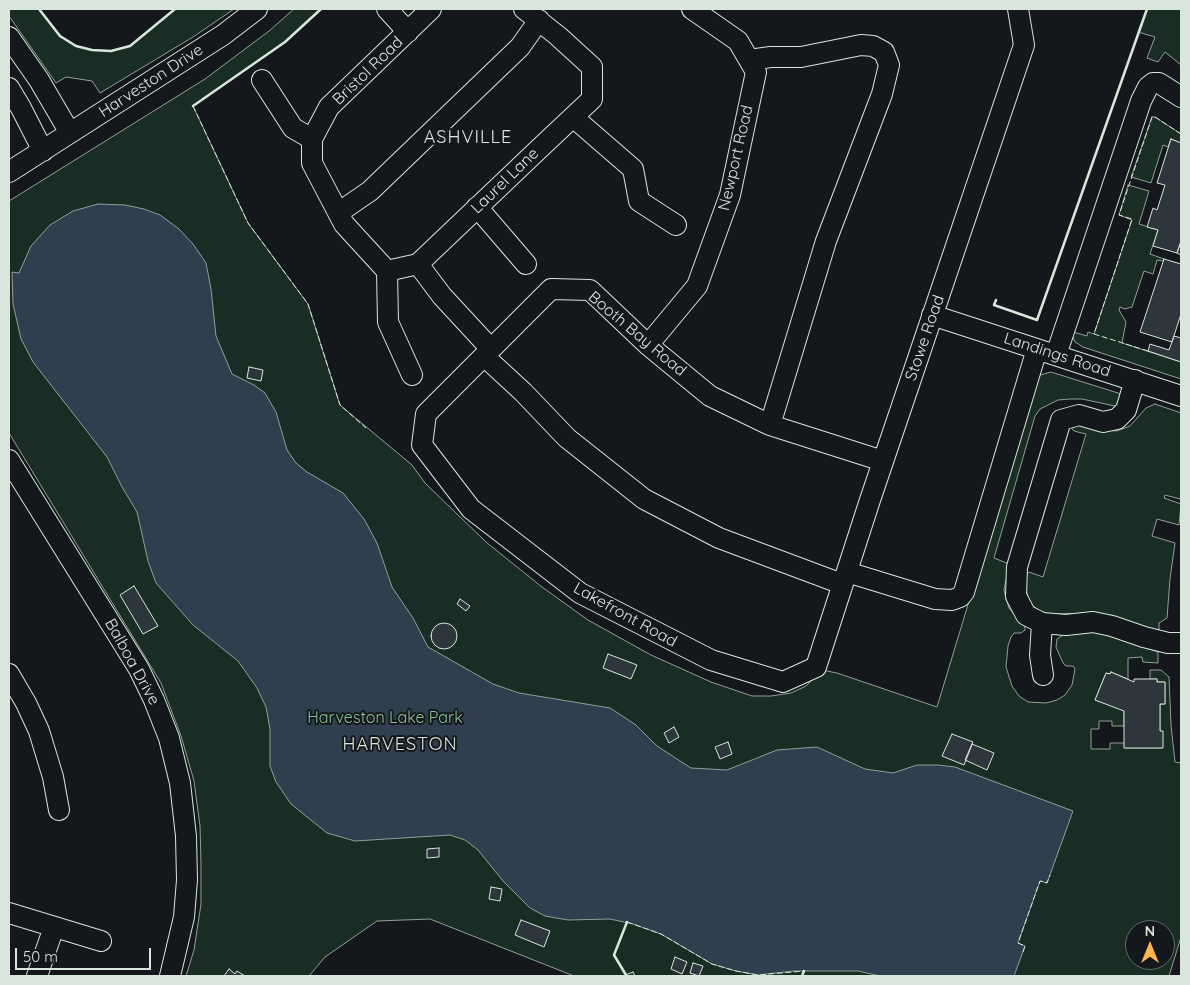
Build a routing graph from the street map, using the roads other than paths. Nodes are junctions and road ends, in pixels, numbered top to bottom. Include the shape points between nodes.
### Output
1 (257, 9) edge
2 (387, 9) edge
3 (431, 9) edge
4 (692, 9) edge
5 (1018, 9) edge
6 (531, 15) edge
7 (408, 32) junction
8 (9, 38) edge
9 (749, 60) junction
10 (262, 80) dead end
11 (9, 88) edge
12 (1181, 97) edge
13 (573, 117) junction
14 (70, 133) junction
15 (312, 139) junction
16 (43, 151) junction
17 (9, 172) edge
18 (477, 208) junction
19 (338, 213) junction
20 (676, 225) dead end
21 (418, 264) junction
22 (526, 264) dead end
23 (387, 272) junction
24 (932, 315) junction
25 (648, 344) junction
26 (488, 352) junction
27 (1047, 352) junction
28 (412, 375) dead end
29 (1135, 380) junction
30 (1181, 396) edge
31 (770, 424) junction
32 (422, 445) joint
33 (9, 460) edge
34 (883, 461) junction
35 (845, 578) junction
36 (1042, 623) junction
37 (1181, 643) edge
38 (816, 667) joint
39 (9, 674) edge
40 (1043, 675) dead end
41 (59, 810) dead end
42 (9, 913) edge
43 (54, 927) junction
44 (101, 942) dead end
45 (37, 976) edge
46 (170, 976) edge

1 - 14 street, Harveston Drive via 223,35
2 - 7 street
3 - 7 street, Bristol Road
4 - 9 street, Newport Road via 738,41
5 - 24 street, Stowe Road via 1024,45
6 - 13 street, Laurel Lane via 592,67 592,99
6 - 19 street via 520,47 370,191
7 - 15 street, Bristol Road via 329,107
8 - 14 street via 39,80
9 - 25 street, Newport Road via 756,72 730,195 697,286
9 - 31 street via 800,56 862,45 884,52 889,65 882,94 826,240
10 - 15 street via 293,128
11 - 16 street
12 - 27 street via 1159,83 1148,86
13 - 18 street, Laurel Lane
13 - 20 street via 633,169 639,201
14 - 16 street, Harveston Drive
15 - 19 street via 312,163
16 - 17 street, Harveston Drive
18 - 21 street, Laurel Lane
18 - 22 street
19 - 23 street
21 - 23 street, Laurel Lane
21 - 26 street
23 - 28 street via 388,322
24 - 27 street, Landings Road
24 - 34 street, Stowe Road
25 - 26 street, Booth Bay Road via 590,290 552,289
25 - 31 street, Booth Bay Road via 710,396
26 - 32 street, Booth Bay Road via 426,414
26 - 35 street via 567,438 644,499 719,538
27 - 29 street, Landings Road
27 - 35 street via 960,597 935,599
29 - 30 street, Landings Road
29 - 36 street via 1126,410 1117,419 1103,422 1078,414 1061,420 1016,576 1016,596 1022,611
31 - 34 street, Booth Bay Road
32 - 38 street, Lakefront Road via 471,508 580,593 711,660 783,682
33 - 46 street, Balboa Drive via 139,669 169,738 180,784 187,880 184,917
34 - 35 street, Stowe Road
35 - 38 street, Stowe Road
36 - 37 street via 1093,622 1144,637
36 - 40 street via 1040,655
39 - 41 street via 39,731
42 - 43 street
43 - 44 street
43 - 45 street

